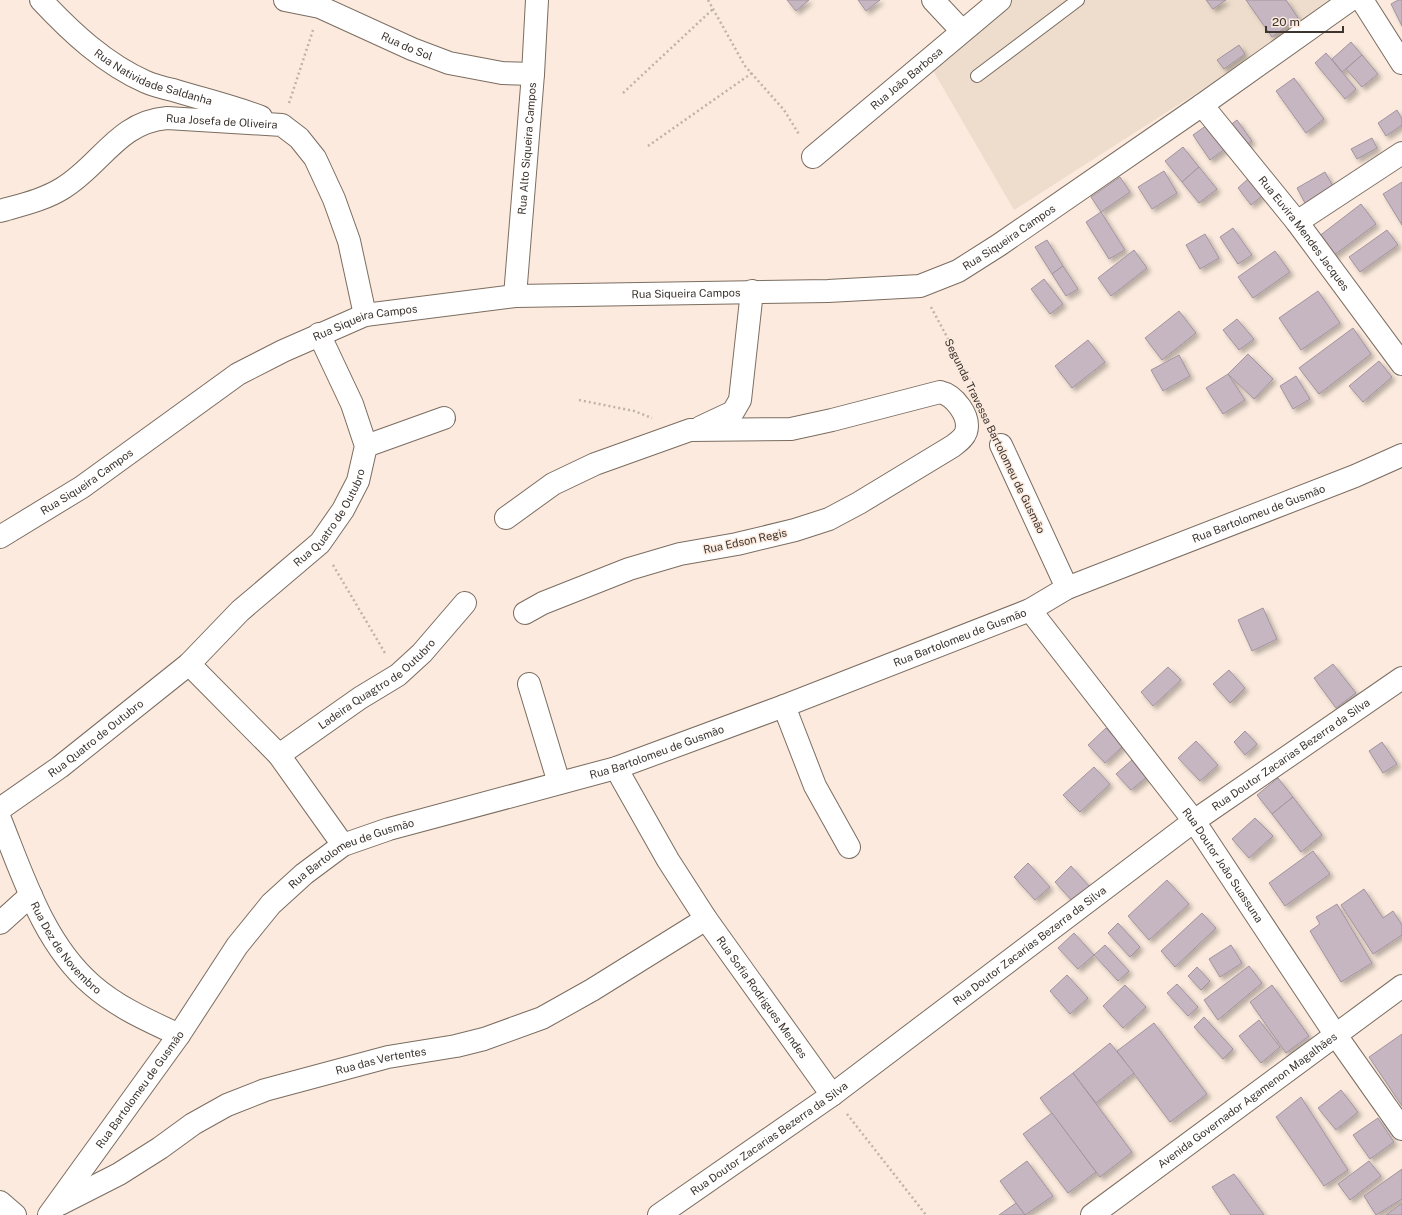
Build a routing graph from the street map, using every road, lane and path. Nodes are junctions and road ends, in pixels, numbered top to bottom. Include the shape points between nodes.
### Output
1 (41, 0) edge
2 (285, 0) edge
3 (537, 0) edge
4 (708, 0) edge
5 (933, 0) edge
6 (1000, 0) edge
7 (1078, 0) edge
8 (1350, 0) edge
9 (1362, 0) edge
10 (320, 7) junction
11 (713, 9) junction
12 (962, 31) junction
13 (1402, 63) edge
14 (752, 73) junction
15 (533, 74) junction
16 (977, 76) dead end
17 (623, 93) dead end
18 (1202, 105) junction
19 (282, 125) junction
20 (648, 146) dead end
21 (1402, 153) edge
22 (813, 157) joint
23 (0, 211) edge
24 (1297, 222) junction
25 (920, 286) junction
26 (752, 291) junction
27 (515, 296) junction
28 (365, 315) junction
29 (319, 334) junction
30 (1402, 364) edge
31 (970, 381) dead end
32 (579, 400) dead end
33 (444, 418) dead end
34 (655, 419) dead end
35 (690, 430) junction
36 (1001, 445) dead end
37 (366, 446) junction
38 (1402, 455) edge
39 (506, 518) dead end
40 (2, 534) edge
41 (320, 543) junction
42 (1067, 588) junction
43 (465, 603) dead end
44 (1030, 610) junction
45 (525, 613) dead end
46 (189, 664) junction
47 (398, 675) junction
48 (1402, 678) edge
49 (529, 684) dead end
50 (784, 706) junction
51 (279, 755) junction
52 (616, 768) junction
53 (559, 783) junction
54 (0, 809) edge
55 (0, 819) edge
56 (1194, 821) junction
57 (343, 845) junction
58 (849, 847) dead end
59 (31, 895) junction
60 (706, 919) junction
61 (0, 923) edge
62 (1402, 986) edge
63 (1335, 1034) junction
64 (179, 1035) junction
65 (832, 1095) junction
66 (1402, 1129) edge
67 (0, 1202) edge
68 (53, 1210) edge
69 (15, 1215) edge
70 (659, 1215) edge
71 (926, 1215) edge
72 (1092, 1215) edge

1 - 19 street, Rua Natividade Saldanha via 64,25 89,46 112,63 147,82 234,107
2 - 10 street, Rua do Sol
3 - 15 street, Rua Alto Siqueira Campos
4 - 11 path
5 - 12 street
6 - 12 street, Rua João Barbosa
7 - 16 lane
8 - 18 street, Rua Siqueira Campos
9 - 13 street
10 - 15 street, Rua do Sol via 449,63 502,73
10 - 19 path
11 - 14 path via 745,66
11 - 17 path
12 - 22 street, Rua João Barbosa
14 - 20 path
14 - 22 path via 784,110
15 - 27 street, Rua Alto Siqueira Campos
18 - 24 street, Rua Euvira Mendes Jacques
18 - 25 street, Rua Siqueira Campos via 999,245 958,271
19 - 23 street, Rua Josefa de Oliveira via 152,119 124,134 63,188 39,199
19 - 28 street, Rua Josefa de Oliveira via 299,138 315,158 334,199 349,241
21 - 24 street
24 - 30 street, Rua Euvira Mendes Jacques
25 - 26 street, Rua Siqueira Campos via 828,291
25 - 31 path, Segunda Travessa Bartolomeu de Gusmão
26 - 27 street, Rua Siqueira Campos
26 - 35 street via 738,407 726,417
27 - 28 street, Rua Siqueira Campos
28 - 29 street, Rua Siqueira Campos
29 - 37 street via 352,404
29 - 40 street, Rua Siqueira Campos via 238,374 82,487
32 - 34 path
33 - 37 street
35 - 39 street via 595,464 553,484
35 - 45 street, Rua Edson Regis via 791,429 940,392 953,398 967,423 963,438 953,446 829,519 795,530 680,554 629,569 543,603
36 - 42 street, Segunda Travessa Bartolomeu de Gusmão
37 - 41 street, Rua Quatro de Outubro via 358,481 343,510
38 - 42 street, Rua Bartolomeu de Gusmão via 1355,476
41 - 46 street, Rua Quatro de Outubro via 240,611
41 - 47 path
42 - 44 street, Rua Bartolomeu de Gusmão
43 - 47 street, Ladeira Quagtro de Outubro via 422,653
44 - 50 street, Rua Bartolomeu de Gusmão
44 - 56 street, Rua Doutor João Suassuna
46 - 51 street
46 - 54 street, Rua Quatro de Outubro via 60,767
47 - 51 street, Ladeira Quagtro de Outubro via 354,702
48 - 56 street, Rua Doutor Zacarias Bezerra da Silva
49 - 53 street
50 - 52 street, Rua Bartolomeu de Gusmão
50 - 58 street via 815,786
51 - 57 street
52 - 53 street, Rua Bartolomeu de Gusmão
52 - 60 street, Rua Sofia Rodrigues Mendes via 668,860
53 - 57 street, Rua Bartolomeu de Gusmão via 389,828
55 - 59 street, Rua Dez de Novembro
56 - 63 street, Rua Doutor João Suassuna
56 - 65 street, Rua Doutor Zacarias Bezerra da Silva
57 - 64 street, Rua Bartolomeu de Gusmão via 304,874 271,904 237,946
59 - 61 street
59 - 64 street, Rua Dez de Novembro via 60,949 92,985 133,1014
60 - 65 street, Rua Sofia Rodrigues Mendes
60 - 68 street, Rua das Vertentes via 542,1018 484,1039 388,1057 265,1090 227,1105 193,1124 119,1174
62 - 63 street, Avenida Governador Agamenon Magalhães
63 - 66 street, Rua Doutor João Suassuna
63 - 72 street, Avenida Governador Agamenon Magalhães
64 - 68 street, Rua Bartolomeu de Gusmão
65 - 70 street, Rua Doutor Zacarias Bezerra da Silva
65 - 71 path
67 - 69 street

